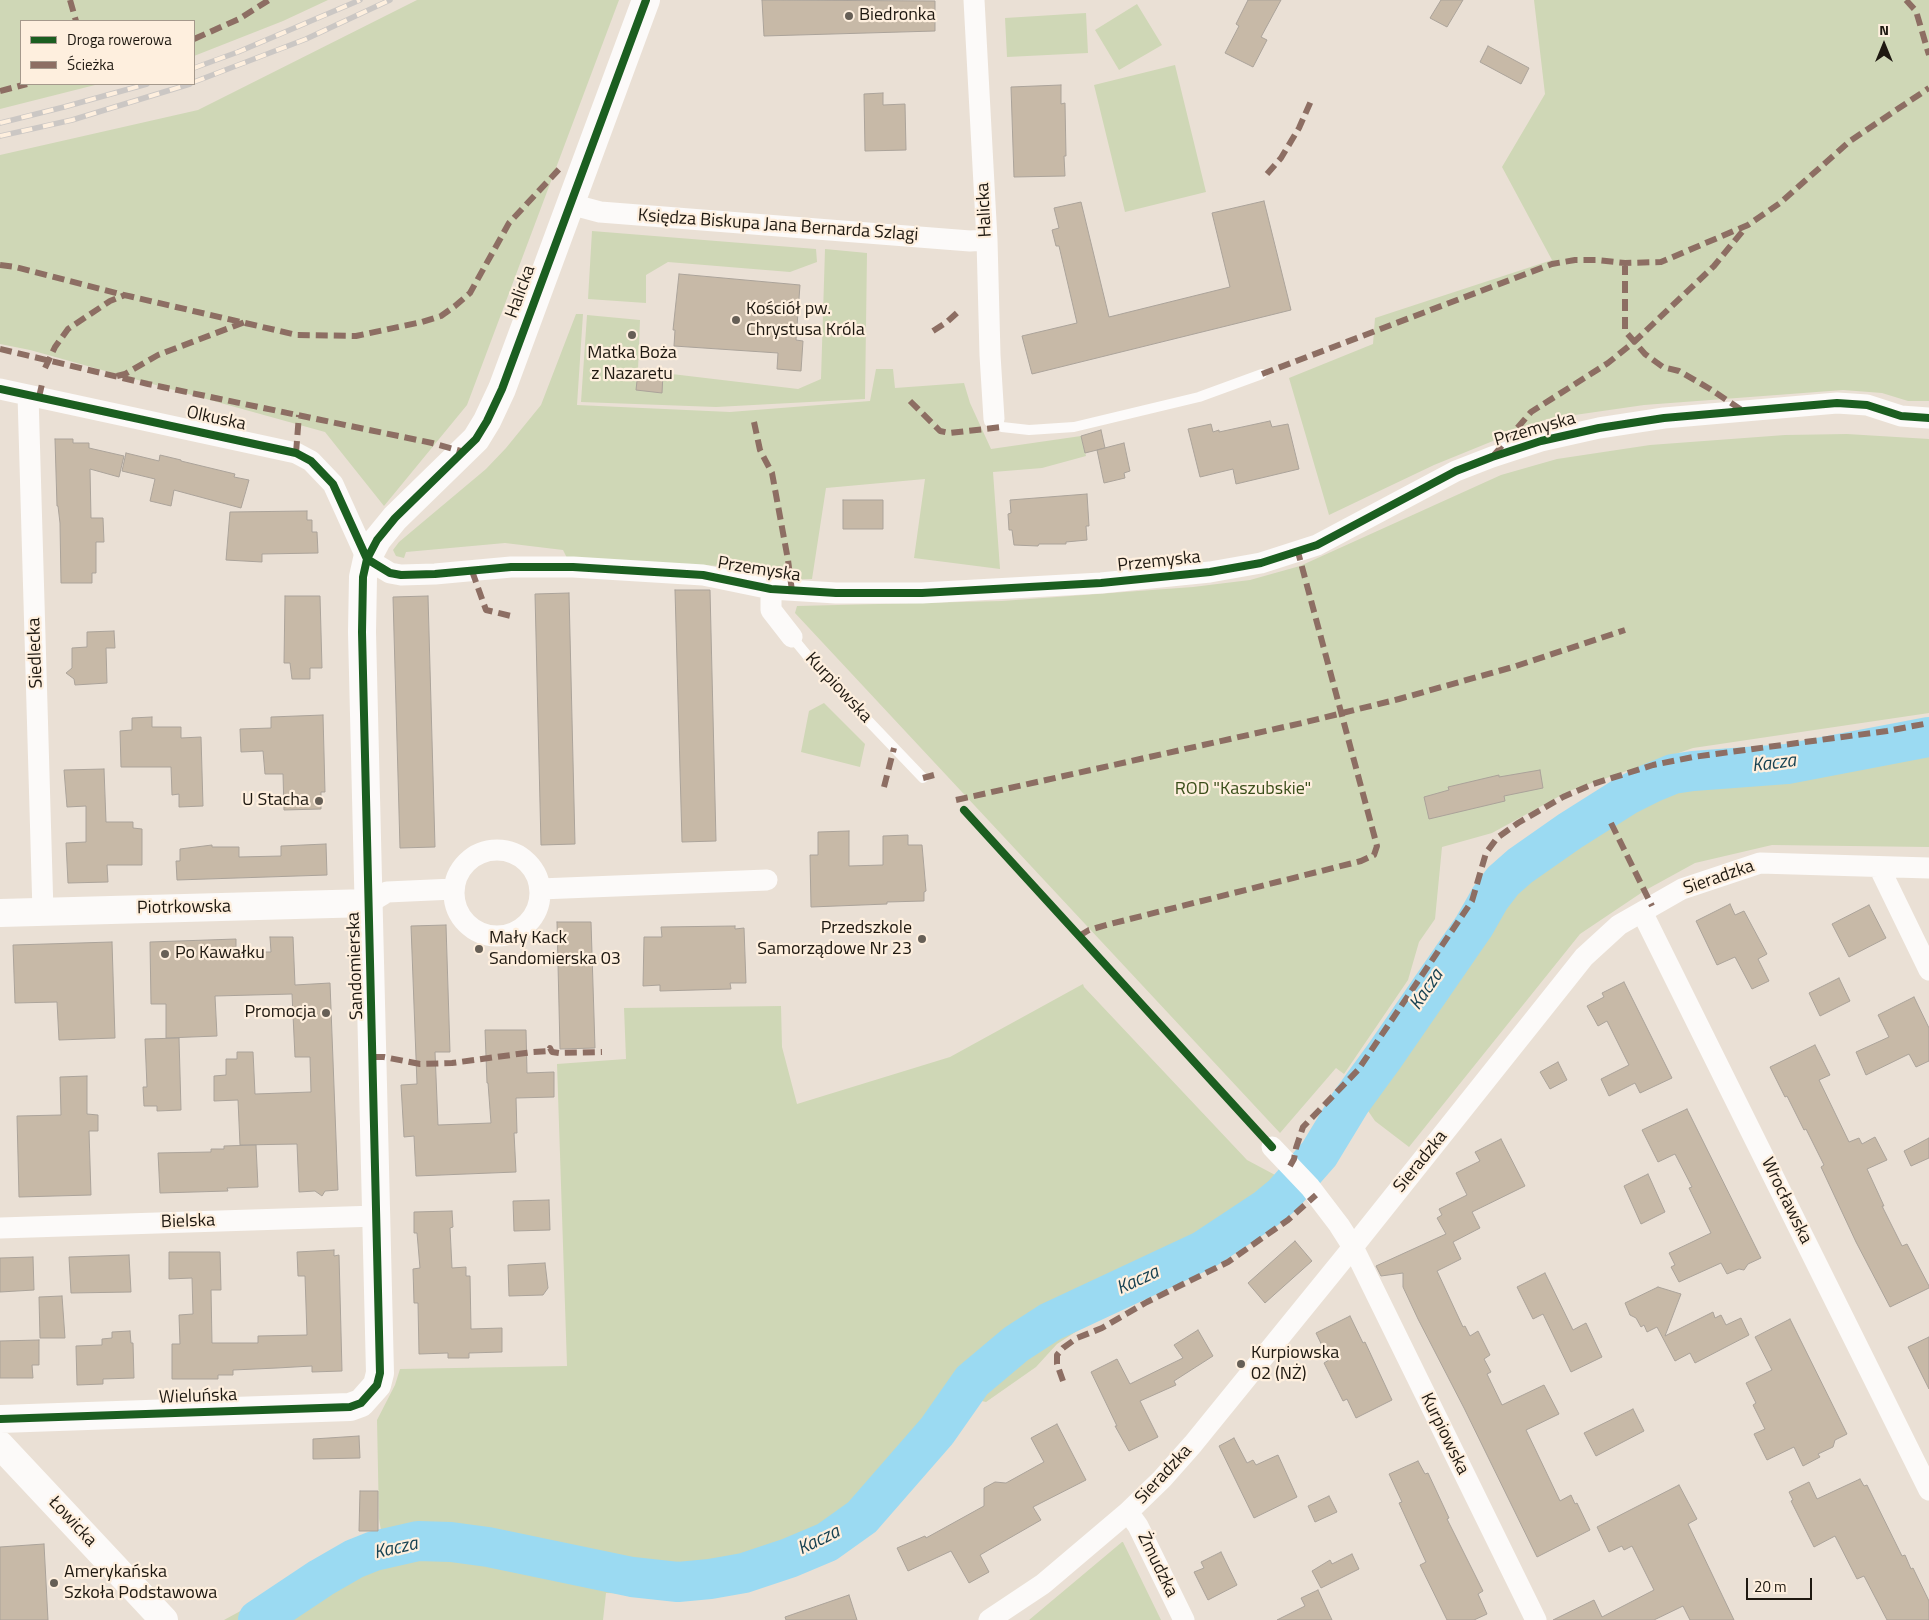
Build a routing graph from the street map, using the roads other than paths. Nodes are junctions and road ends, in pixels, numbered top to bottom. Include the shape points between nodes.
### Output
1 (646, 0) edge
2 (974, 0) edge
3 (570, 204) junction
4 (987, 240) junction
5 (1262, 374) dead end
6 (0, 388) edge
7 (28, 395) junction
8 (1929, 418) edge
9 (994, 419) joint
10 (367, 559) junction
11 (771, 589) junction
12 (792, 637) joint
13 (923, 778) dead end
14 (1878, 867) junction
15 (1929, 868) edge
16 (767, 880) dead end
17 (454, 889) junction
18 (540, 889) junction
19 (369, 903) junction
20 (43, 912) junction
21 (1642, 912) junction
22 (0, 913) edge
23 (1929, 970) edge
24 (1272, 1147) dead end
25 (377, 1216) junction
26 (0, 1228) edge
27 (1352, 1247) junction
28 (380, 1373) joint
29 (0, 1419) edge
30 (0, 1446) edge
31 (1929, 1490) edge
32 (1128, 1512) junction
33 (164, 1620) edge
34 (989, 1620) edge
35 (1184, 1620) edge
36 (1536, 1620) edge

1 - 3 street, Halicka
2 - 4 street, Halicka
3 - 4 street, Księdza Biskupa Jana Bernarda Szlagi via 600,212
3 - 10 street, Halicka via 502,389 487,421 476,439 395,518
4 - 9 street, Halicka
5 - 9 lane via 1199,397 1074,427 1029,430 1002,427
6 - 7 street, Olkuska
7 - 10 street, Olkuska via 296,453 311,461 333,484
7 - 20 street, Siedlecka
8 - 11 street, Przemyska via 1901,416 1867,405 1837,403 1674,417 1599,428 1541,441 1456,471 1360,524 1310,547 1261,562 1210,572 1101,583 922,593
10 - 11 street, Przemyska via 390,573 401,575 511,567 572,567 703,575
10 - 19 street, Sandomierska via 362,593 362,632
11 - 12 street, Kurpiowska via 772,610
12 - 13 lane, Kurpiowska
14 - 15 street, Sieradzka
14 - 21 street, Sieradzka via 1760,863 1682,889
14 - 23 street
16 - 18 street
17 - 18 street via 459,872 471,858 488,850 505,850 520,856 530,865
17 - 18 street via 456,906 464,922 478,932 496,937 514,934 529,923 538,907
17 - 19 street, Sandomierska via 387,892
19 - 20 street, Piotrkowska
19 - 25 street, Sandomierska
20 - 22 street, Piotrkowska
21 - 27 street, Sieradzka via 1619,925 1584,956
21 - 31 street, Wrocławska
24 - 27 street via 1310,1187
25 - 26 street, Bielska
25 - 28 street, Sandomierska
27 - 32 street, Sieradzka via 1193,1444
27 - 36 street, Kurpiowska
28 - 29 street, Wieluńska via 377,1385 368,1397 350,1407
30 - 33 street, Łowicka
32 - 34 street, Sieradzka via 1043,1584
32 - 35 street, Żmudzka

